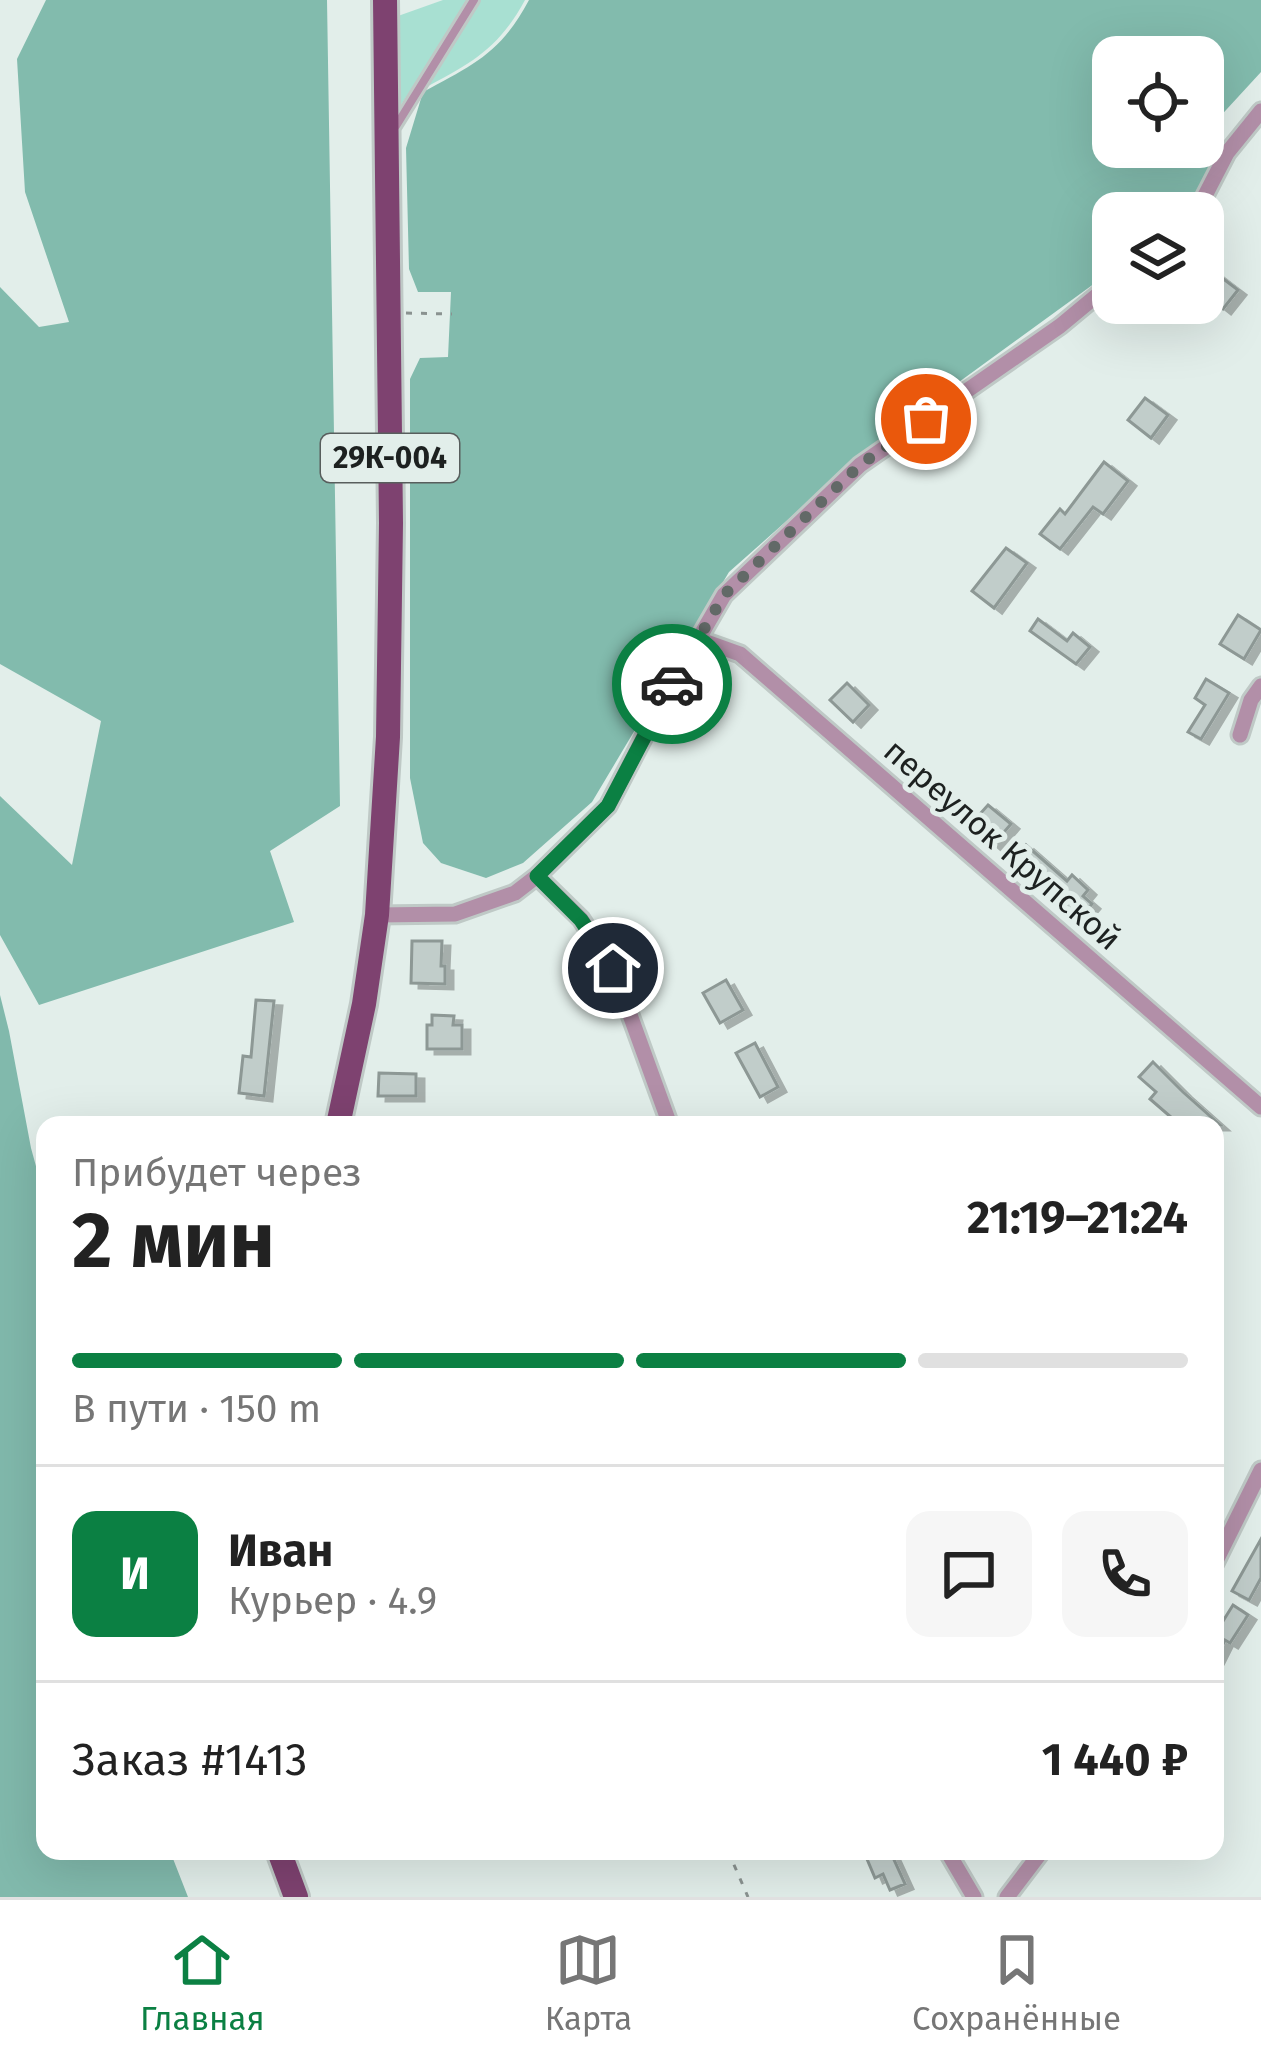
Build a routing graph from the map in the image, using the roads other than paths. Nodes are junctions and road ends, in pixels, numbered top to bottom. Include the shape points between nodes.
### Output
1 (385, 0) edge
2 (474, 0) edge
3 (1261, 111) edge
4 (387, 148) junction
5 (1207, 192) edge
6 (1092, 299) edge
7 (698, 639) junction
8 (1261, 686) edge
9 (1240, 735) dead end
10 (537, 876) junction
11 (377, 915) junction
12 (1261, 1107) edge
13 (340, 1116) edge
14 (667, 1116) edge
15 (1261, 1469) edge
16 (1224, 1545) edge
17 (282, 1860) edge
18 (952, 1860) edge
19 (1036, 1860) edge
20 (1014, 1892) edge
21 (296, 1897) edge
22 (974, 1897) edge

1 - 4 main road, 29К-004
2 - 4 lane
3 - 5 street
4 - 11 main road, 29К-004 via 391,630
6 - 7 street via 860,465 724,595
7 - 10 street via 608,806
7 - 12 street, переулок Крупской via 740,654
8 - 9 street
10 - 11 street via 515,893 455,914
10 - 14 street via 613,968
11 - 13 main road, 29К-004
15 - 16 street
17 - 21 main road
18 - 22 street
19 - 20 street

